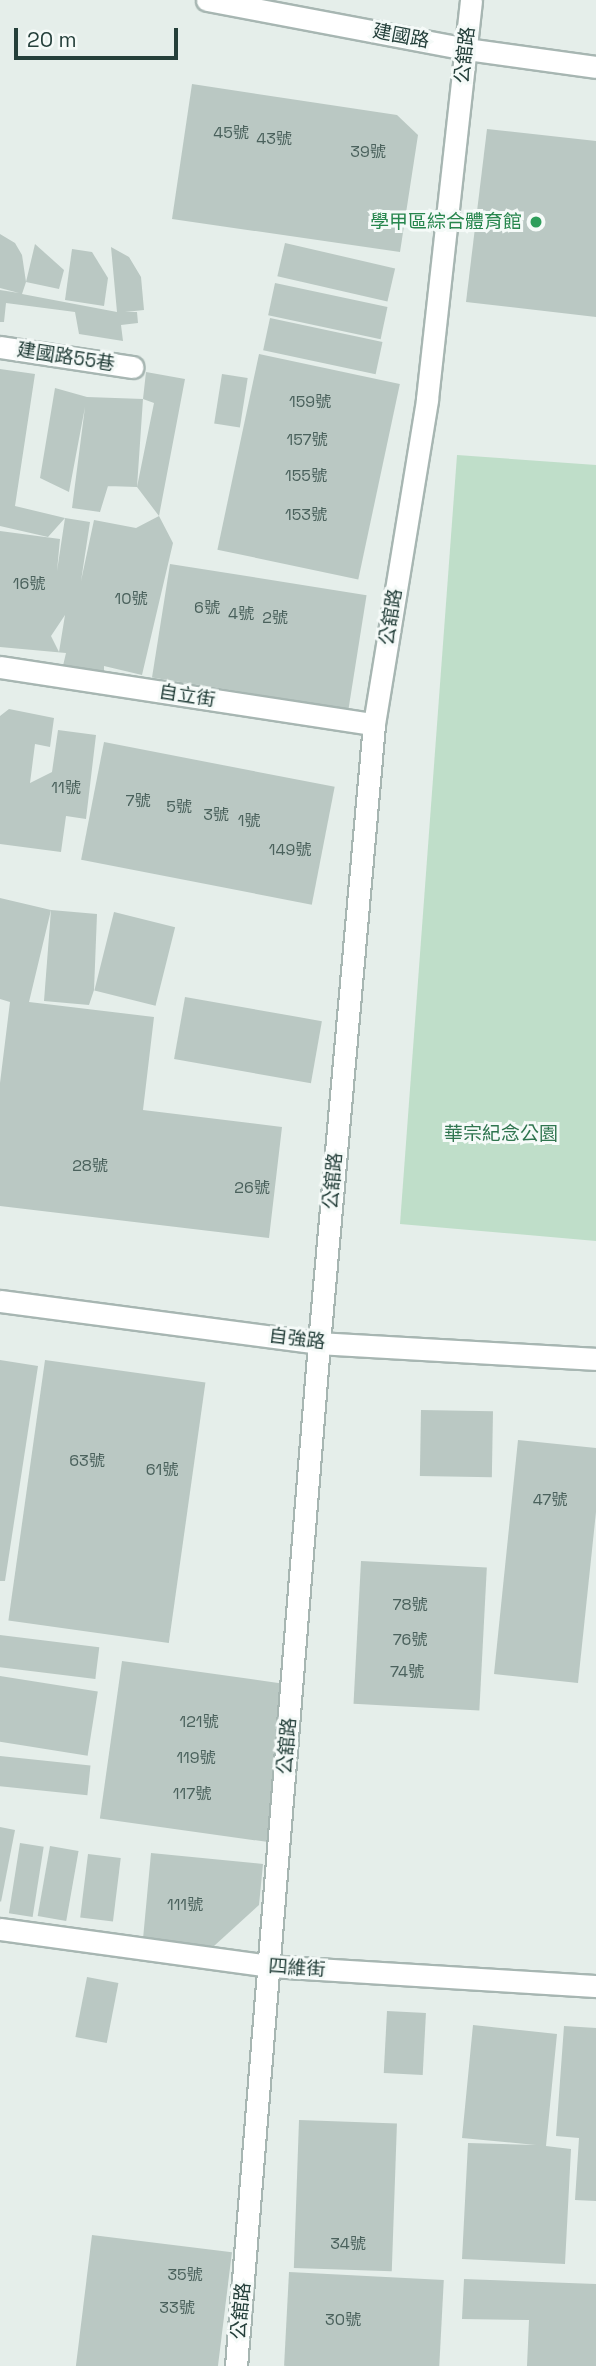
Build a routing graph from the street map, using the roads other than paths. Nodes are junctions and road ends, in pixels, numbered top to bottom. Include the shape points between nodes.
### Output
1 (207, 0) edge
2 (471, 0) edge
3 (467, 49) junction
4 (596, 67) edge
5 (0, 346) edge
6 (132, 367) dead end
7 (0, 667) edge
8 (374, 724) junction
9 (0, 1301) edge
10 (319, 1343) junction
11 (596, 1359) edge
12 (0, 1929) edge
13 (270, 1966) junction
14 (596, 1986) edge
15 (236, 2366) edge

1 - 3 street, 建國路
2 - 3 street, 公舘路
3 - 4 street, 建國路
3 - 8 street, 公舘路 via 427,399
5 - 6 street, 建國路55巷
7 - 8 street, 自立街
8 - 10 street, 公舘路
9 - 10 street, 自強路
10 - 11 street, 自強路
10 - 13 street, 公舘路
12 - 13 street, 四維街
13 - 14 street, 四維街
13 - 15 street, 公舘路

